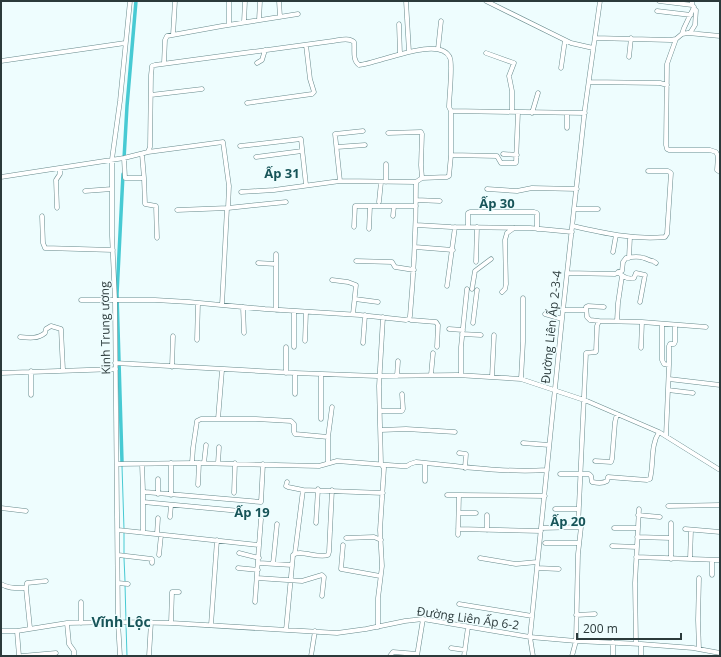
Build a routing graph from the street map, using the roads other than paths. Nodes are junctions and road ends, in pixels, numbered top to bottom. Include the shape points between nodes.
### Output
1 (130, 1) edge
2 (175, 1) edge
3 (229, 1) edge
4 (245, 1) edge
5 (260, 1) edge
6 (279, 1) edge
7 (406, 1) edge
8 (486, 1) edge
9 (600, 1) edge
10 (658, 1) edge
11 (692, 3) edge
12 (657, 10) dead end
13 (696, 10) dead end
14 (298, 14) dead end
15 (691, 15) junction
16 (280, 17) junction
17 (259, 20) junction
18 (441, 21) dead end
19 (244, 22) junction
20 (399, 24) dead end
21 (229, 25) junction
22 (690, 33) junction
23 (682, 34) junction
24 (173, 35) junction
25 (720, 36) edge
26 (595, 38) junction
27 (631, 38) junction
28 (676, 39) junction
29 (565, 40) junction
30 (126, 43) junction
31 (306, 45) junction
32 (593, 48) junction
33 (438, 49) junction
34 (265, 50) junction
35 (409, 52) junction
36 (486, 53) dead end
37 (400, 54) junction
38 (629, 57) dead end
39 (1, 61) edge
40 (164, 63) junction
41 (257, 63) dead end
42 (561, 68) dead end
43 (589, 82) junction
44 (667, 85) junction
45 (202, 89) dead end
46 (538, 93) dead end
47 (151, 95) junction
48 (246, 103) dead end
49 (451, 111) junction
50 (512, 112) junction
51 (518, 112) junction
52 (532, 113) junction
53 (567, 113) junction
54 (585, 114) junction
55 (567, 128) dead end
56 (363, 131) dead end
57 (388, 133) dead end
58 (365, 145) dead end
59 (240, 146) dead end
60 (337, 147) junction
61 (302, 151) junction
62 (148, 152) junction
63 (142, 154) junction
64 (503, 154) dead end
65 (517, 155) junction
66 (451, 156) junction
67 (256, 157) dead end
68 (124, 158) junction
69 (115, 159) junction
70 (386, 164) dead end
71 (60, 168) junction
72 (719, 170) edge
73 (648, 171) dead end
74 (1, 177) edge
75 (144, 178) junction
76 (422, 178) junction
77 (340, 181) junction
78 (381, 182) junction
79 (386, 182) junction
80 (416, 182) junction
81 (306, 185) junction
82 (112, 189) junction
83 (487, 189) dead end
84 (577, 189) junction
85 (86, 191) dead end
86 (241, 192) dead end
87 (416, 200) junction
88 (440, 201) dead end
89 (286, 202) dead end
90 (379, 202) dead end
91 (370, 206) junction
92 (394, 206) junction
93 (416, 206) junction
94 (57, 208) dead end
95 (227, 208) junction
96 (575, 208) junction
97 (598, 209) dead end
98 (177, 210) dead end
99 (42, 216) dead end
100 (393, 216) dead end
101 (416, 225) junction
102 (573, 226) junction
103 (354, 227) dead end
104 (456, 227) junction
105 (468, 227) junction
106 (477, 227) junction
107 (514, 228) junction
108 (369, 229) dead end
109 (537, 229) junction
110 (572, 232) junction
111 (616, 235) junction
112 (630, 237) junction
113 (157, 238) dead end
114 (415, 247) junction
115 (113, 250) junction
116 (453, 250) junction
117 (613, 252) dead end
118 (276, 254) dead end
119 (629, 258) junction
120 (491, 259) dead end
121 (356, 261) dead end
122 (476, 262) dead end
123 (258, 263) dead end
124 (656, 263) dead end
125 (276, 264) junction
126 (414, 270) junction
127 (567, 272) junction
128 (618, 272) junction
129 (622, 276) junction
130 (332, 280) dead end
131 (447, 286) dead end
132 (472, 289) junction
133 (502, 292) dead end
134 (523, 298) dead end
135 (355, 299) junction
136 (81, 300) dead end
137 (118, 300) junction
138 (378, 302) dead end
139 (640, 302) dead end
140 (198, 303) junction
141 (222, 305) junction
142 (243, 307) junction
143 (604, 307) dead end
144 (276, 310) junction
145 (563, 310) junction
146 (586, 310) junction
147 (294, 311) junction
148 (306, 312) junction
149 (353, 314) junction
150 (545, 314) dead end
151 (365, 315) junction
152 (383, 317) junction
153 (409, 319) junction
154 (562, 319) junction
155 (599, 321) junction
156 (617, 321) junction
157 (642, 322) junction
158 (473, 323) dead end
159 (662, 324) junction
160 (675, 325) junction
161 (706, 327) dead end
162 (449, 329) dead end
163 (463, 332) junction
164 (244, 333) dead end
165 (481, 335) dead end
166 (494, 335) dead end
167 (173, 336) dead end
168 (20, 337) dead end
169 (197, 340) dead end
170 (305, 341) dead end
171 (363, 343) dead end
172 (286, 347) dead end
173 (294, 347) dead end
174 (437, 347) dead end
175 (641, 348) dead end
176 (433, 353) dead end
177 (398, 361) dead end
178 (117, 365) junction
179 (669, 365) junction
180 (172, 367) junction
181 (63, 370) junction
182 (222, 370) junction
183 (31, 371) junction
184 (1, 373) edge
185 (286, 373) junction
186 (295, 373) junction
187 (321, 374) junction
188 (431, 375) junction
189 (461, 375) junction
190 (380, 376) junction
191 (397, 376) junction
192 (492, 377) junction
193 (521, 379) junction
194 (669, 379) junction
195 (720, 385) edge
196 (554, 389) junction
197 (668, 390) junction
198 (694, 393) dead end
199 (295, 394) dead end
200 (402, 394) dead end
201 (31, 395) dead end
202 (584, 400) junction
203 (332, 407) dead end
204 (381, 411) junction
205 (617, 414) junction
206 (218, 419) junction
207 (321, 419) dead end
208 (381, 430) junction
209 (455, 432) dead end
210 (659, 432) junction
211 (666, 436) junction
212 (328, 437) junction
213 (522, 443) dead end
214 (206, 445) dead end
215 (549, 445) junction
216 (219, 447) dead end
217 (459, 453) dead end
218 (595, 461) dead end
219 (171, 463) junction
220 (192, 463) junction
221 (199, 463) junction
222 (204, 463) junction
223 (218, 463) junction
224 (235, 463) junction
225 (328, 463) junction
226 (425, 463) junction
227 (142, 464) junction
228 (263, 464) junction
229 (382, 464) junction
230 (120, 465) junction
231 (465, 468) junction
232 (547, 470) junction
233 (720, 470) edge
234 (560, 474) dead end
235 (580, 474) junction
236 (158, 479) dead end
237 (425, 481) dead end
238 (286, 482) dead end
239 (198, 486) dead end
240 (318, 489) junction
241 (303, 490) junction
242 (332, 490) junction
243 (143, 491) junction
244 (234, 493) dead end
245 (383, 493) junction
246 (158, 494) junction
247 (171, 495) junction
248 (446, 495) dead end
249 (459, 495) junction
250 (545, 496) junction
251 (142, 502) junction
252 (171, 504) junction
253 (720, 505) edge
254 (668, 506) dead end
255 (1, 508) edge
256 (555, 509) dead end
257 (578, 509) junction
258 (639, 509) dead end
259 (26, 511) dead end
260 (240, 511) dead end
261 (459, 513) junction
262 (476, 513) dead end
263 (487, 515) dead end
264 (638, 516) junction
265 (170, 517) dead end
266 (660, 517) dead end
267 (158, 518) dead end
268 (261, 519) dead end
269 (316, 522) dead end
270 (670, 523) dead end
271 (277, 524) dead end
272 (578, 527) junction
273 (614, 528) dead end
274 (638, 528) junction
275 (458, 529) junction
276 (541, 529) junction
277 (685, 529) dead end
278 (119, 530) junction
279 (487, 530) junction
280 (691, 530) junction
281 (143, 532) junction
282 (720, 532) edge
283 (159, 534) junction
284 (458, 535) dead end
285 (637, 537) junction
286 (346, 538) dead end
287 (671, 538) junction
288 (217, 540) junction
289 (381, 540) junction
290 (545, 543) dead end
291 (579, 543) junction
292 (259, 545) junction
293 (343, 545) dead end
294 (612, 546) dead end
295 (637, 547) junction
296 (239, 553) dead end
297 (295, 553) junction
298 (159, 555) dead end
299 (120, 556) junction
300 (636, 557) junction
301 (259, 558) junction
302 (480, 558) dead end
303 (671, 558) junction
304 (690, 559) junction
305 (712, 560) junction
306 (720, 560) edge
307 (537, 562) junction
308 (152, 563) dead end
309 (259, 563) junction
310 (273, 564) junction
311 (292, 565) junction
312 (238, 568) dead end
313 (537, 568) junction
314 (559, 569) dead end
315 (258, 570) junction
316 (712, 575) dead end
317 (380, 576) junction
318 (257, 578) junction
319 (699, 578) dead end
320 (290, 579) junction
321 (46, 581) dead end
322 (118, 583) junction
323 (1, 584) edge
324 (128, 584) dead end
325 (26, 588) junction
326 (179, 592) dead end
327 (322, 596) dead end
328 (81, 602) dead end
329 (255, 602) dead end
330 (459, 604) dead end
331 (595, 614) dead end
332 (576, 615) junction
333 (532, 616) junction
334 (422, 619) junction
335 (120, 622) junction
336 (151, 622) junction
337 (67, 623) junction
338 (81, 623) junction
339 (171, 623) junction
340 (211, 625) junction
341 (378, 627) junction
342 (468, 627) junction
343 (30, 628) junction
344 (17, 630) junction
345 (286, 630) junction
346 (1, 631) edge
347 (315, 631) junction
348 (530, 637) junction
349 (576, 641) junction
350 (613, 642) junction
351 (636, 643) junction
352 (641, 644) junction
353 (451, 648) dead end
354 (699, 649) junction
355 (464, 650) junction
356 (56, 653) dead end
357 (720, 653) edge
358 (417, 655) edge
359 (19, 656) edge
360 (22, 656) edge
361 (74, 656) edge
362 (120, 656) edge
363 (149, 656) edge
364 (312, 656) edge
365 (390, 656) edge
366 (464, 656) edge
367 (534, 656) edge
368 (572, 656) edge
369 (613, 656) edge
370 (641, 656) edge

1 - 30 street, Kinh Trung ương
2 - 24 street
3 - 21 street
4 - 19 street
5 - 17 street
6 - 16 street
7 - 35 street
8 - 29 street
9 - 26 street, Đường Liên Ấp 2-3-4
10 - 11 street
11 - 15 street via 694,7
12 - 15 street
13 - 22 street
14 - 16 street
15 - 23 street
16 - 17 street
17 - 19 street
18 - 33 street
19 - 21 street
20 - 37 street
21 - 24 street
22 - 23 street
22 - 25 street
23 - 28 street
24 - 40 street via 167,36 165,40
26 - 27 street
26 - 32 street, Đường Liên Ấp 2-3-4
27 - 28 street
27 - 38 street
28 - 44 street via 668,64
29 - 32 street
29 - 42 street
30 - 39 street
30 - 69 street, Kinh Trung ương
31 - 34 street
31 - 37 street via 352,40 354,57 359,65
31 - 48 street via 314,92 312,94
32 - 43 street, Đường Liên Ấp 2-3-4
33 - 35 street
33 - 49 street via 447,53 451,62
34 - 40 street
34 - 41 street via 262,60
35 - 37 street
36 - 50 street via 514,63 509,76
40 - 47 street via 152,66
43 - 44 street
43 - 54 street, Đường Liên Ấp 2-3-4
44 - 72 street via 667,149 716,152
45 - 47 street
46 - 52 street
47 - 62 street
49 - 50 street
49 - 66 street
50 - 51 street
51 - 52 street
51 - 65 street
52 - 53 street
53 - 54 street
53 - 55 street
54 - 84 street, Đường Liên Ấp 2-3-4
56 - 60 street via 335,134
57 - 76 street via 421,132
58 - 60 street
59 - 61 street via 297,138 301,139
60 - 77 street
61 - 67 street
61 - 81 street
62 - 63 street
62 - 95 street via 223,142 228,186
63 - 68 street
63 - 75 street
64 - 65 street
65 - 66 street via 516,163 501,163 497,156
66 - 76 street via 449,176
68 - 69 street
68 - 75 street via 124,178
69 - 71 street
69 - 82 street, Kinh Trung ương
70 - 79 street
71 - 74 street
71 - 94 street via 56,180
73 - 112 street via 671,173 667,234 665,237 654,238
75 - 113 street via 144,204 156,206
76 - 80 street
77 - 78 street
77 - 81 street
78 - 79 street
78 - 90 street
79 - 80 street
80 - 87 street
81 - 86 street
82 - 85 street
82 - 115 street, Kinh Trung ương
83 - 84 street
84 - 96 street, Đường Liên Ấp 2-3-4
87 - 88 street
87 - 93 street
89 - 95 street
91 - 92 street
91 - 103 street via 355,206
91 - 108 street
92 - 93 street
92 - 100 street
93 - 101 street
95 - 98 street
95 - 141 street
96 - 97 street
96 - 102 street, Đường Liên Ấp 2-3-4
99 - 115 street via 45,248
101 - 104 street
101 - 114 street
102 - 110 street, Đường Liên Ấp 2-3-4
102 - 111 street
104 - 105 street
104 - 116 street
105 - 106 street
105 - 109 street via 470,212 534,212 537,213
106 - 107 street
106 - 122 street
107 - 109 street
107 - 133 street via 507,233 505,240 506,284
109 - 110 street
110 - 127 street, Đường Liên Ấp 2-3-4
111 - 112 street
111 - 117 street
112 - 119 street
114 - 116 street
114 - 126 street
115 - 137 street, Kinh Trung ương
116 - 131 street
118 - 125 street
119 - 124 street via 642,258
119 - 128 street via 623,262 622,271
120 - 132 street via 475,271
121 - 126 street via 392,262 395,267
123 - 125 street
125 - 144 street
126 - 153 street
127 - 128 street
127 - 145 street, Đường Liên Ấp 2-3-4
128 - 129 street
129 - 139 street via 631,279 636,273 645,275
129 - 156 street
130 - 135 street via 356,285
132 - 158 street
132 - 163 street
134 - 193 street
135 - 138 street
135 - 149 street
136 - 137 street
137 - 140 street
137 - 178 street, Kinh Trung ương
140 - 141 street
140 - 169 street
141 - 142 street
142 - 144 street
142 - 164 street
143 - 146 street via 588,306
144 - 147 street
145 - 146 street
145 - 154 street, Đường Liên Ấp 2-3-4
146 - 155 street via 588,318
147 - 148 street
147 - 173 street
148 - 149 street
148 - 170 street
149 - 151 street
150 - 154 street
151 - 152 street
151 - 171 street
152 - 153 street
152 - 190 street
153 - 174 street via 436,322
154 - 196 street, Đường Liên Ấp 2-3-4
155 - 156 street
155 - 202 street via 596,352 586,353
156 - 157 street
157 - 159 street
157 - 175 street
159 - 160 street
159 - 179 street via 662,360 664,364
160 - 161 street
160 - 179 street via 674,343 669,346
162 - 163 street
163 - 165 street
163 - 189 street
166 - 192 street
167 - 180 street
168 - 181 street via 41,336 51,326 61,329
172 - 185 street
176 - 188 street
177 - 191 street
178 - 180 street
178 - 181 street
178 - 230 street, Kinh Trung ương
179 - 194 street
180 - 182 street
181 - 183 street
182 - 185 street
182 - 206 street
183 - 184 street
183 - 201 street
185 - 186 street
186 - 187 street
186 - 199 street
187 - 190 street
187 - 207 street
188 - 189 street
188 - 191 street
189 - 192 street
190 - 191 street
190 - 204 street
192 - 193 street
193 - 196 street
194 - 195 street
194 - 197 street
196 - 202 street
196 - 215 street, Đường Liên Ấp 2-3-4
197 - 198 street
197 - 211 street
200 - 204 street via 402,411
202 - 205 street
202 - 235 street
203 - 212 street
204 - 208 street
205 - 210 street
205 - 218 street via 611,462
206 - 212 street via 291,421 296,434
206 - 220 street via 197,421
208 - 209 street
208 - 229 street
210 - 211 street
210 - 235 street via 655,438 650,479 608,477 604,483 598,483 592,482 589,474
211 - 233 street
212 - 225 street
213 - 215 street
214 - 222 street
215 - 232 street, Đường Liên Ấp 2-3-4
216 - 223 street
217 - 231 street via 466,454
219 - 220 street
219 - 227 street
219 - 247 street
220 - 221 street
221 - 222 street
221 - 239 street
222 - 223 street
223 - 224 street
224 - 228 street
224 - 244 street
225 - 228 street via 318,466
225 - 229 street via 337,461
226 - 229 street via 416,462 407,466
226 - 231 street
226 - 237 street
227 - 230 street
227 - 243 street
228 - 247 street via 261,502
229 - 245 street
230 - 278 street, Kinh Trung ương
231 - 232 street
232 - 250 street, Đường Liên Ấp 2-3-4
234 - 235 street
235 - 257 street
236 - 246 street
238 - 241 street via 288,487
240 - 241 street
240 - 242 street
240 - 269 street
241 - 297 street
242 - 245 street
242 - 297 street via 328,555
243 - 246 street
243 - 251 street
245 - 289 street
246 - 247 street
248 - 249 street
249 - 250 street
249 - 261 street
250 - 276 street, Đường Liên Ấp 2-3-4
251 - 252 street
251 - 281 street
252 - 260 street
252 - 265 street
253 - 254 street
255 - 259 street
256 - 257 street
257 - 272 street
258 - 264 street
261 - 262 street
261 - 275 street
263 - 279 street
264 - 266 street
264 - 274 street
267 - 283 street
268 - 292 street
270 - 287 street
271 - 310 street
272 - 276 street
272 - 291 street via 581,527
273 - 274 street
274 - 285 street
275 - 279 street
275 - 284 street
276 - 279 street
276 - 307 street, Đường Liên Ấp 2-3-4
277 - 280 street
278 - 281 street
278 - 299 street, Kinh Trung ương
280 - 282 street
280 - 304 street
281 - 283 street
283 - 288 street
283 - 298 street
285 - 287 street
285 - 295 street
286 - 289 street via 374,537
287 - 303 street
288 - 292 street
288 - 340 street
289 - 317 street
290 - 291 street
291 - 332 street
292 - 301 street
293 - 317 street via 341,569
294 - 295 street
295 - 300 street
296 - 301 street
297 - 311 street
299 - 308 street via 152,560
299 - 322 street, Kinh Trung ương
300 - 303 street
300 - 351 street
301 - 309 street
302 - 307 street via 516,564
303 - 304 street
304 - 305 street
305 - 306 street
305 - 316 street
307 - 313 street, Đường Liên Ấp 2-3-4
309 - 310 street
309 - 315 street
310 - 311 street
311 - 320 street
312 - 315 street
313 - 314 street
313 - 333 street, Đường Liên Ấp 2-3-4
315 - 318 street
317 - 341 street
318 - 320 street
318 - 329 street
319 - 354 street
320 - 327 street via 302,581 323,576
320 - 345 street
321 - 325 street via 27,583
322 - 324 street
322 - 335 street, Kinh Trung ương
323 - 325 street via 13,588
325 - 343 street
326 - 339 street via 172,592
328 - 338 street
330 - 333 street
331 - 332 street
332 - 349 street
333 - 348 street, Đường Liên Ấp 2-3-4
334 - 341 street, Đường Liên Ấp 6-2 via 405,620
334 - 342 street, Đường Liên Ấp 6-2
334 - 358 street
335 - 336 street, Đường Liên Ấp 6-2
335 - 338 street, Đường Liên Ấp 6-2
335 - 362 street, Kinh Trung ương
336 - 339 street, Đường Liên Ấp 6-2
336 - 363 street
337 - 338 street, Đường Liên Ấp 6-2
337 - 343 street, Đường Liên Ấp 6-2
337 - 361 street via 69,644
339 - 340 street, Đường Liên Ấp 6-2
340 - 345 street, Đường Liên Ấp 6-2
341 - 347 street, Đường Liên Ấp 6-2 via 336,633
342 - 348 street, Đường Liên Ấp 6-2
342 - 355 street
343 - 344 street, Đường Liên Ấp 6-2
344 - 346 street, Đường Liên Ấp 6-2
344 - 359 street
345 - 347 street, Đường Liên Ấp 6-2
347 - 364 street
348 - 349 street, Đường Liên Ấp 6-2
348 - 367 street, Đường Liên Ấp 2-3-4
349 - 350 street, Đường Liên Ấp 6-2
349 - 368 street
350 - 351 street, Đường Liên Ấp 6-2
350 - 369 street
351 - 352 street, Đường Liên Ấp 6-2
352 - 354 street, Đường Liên Ấp 6-2
352 - 370 street
353 - 355 street
354 - 357 street, Đường Liên Ấp 6-2
355 - 366 street
356 - 360 street
358 - 365 street via 394,652

